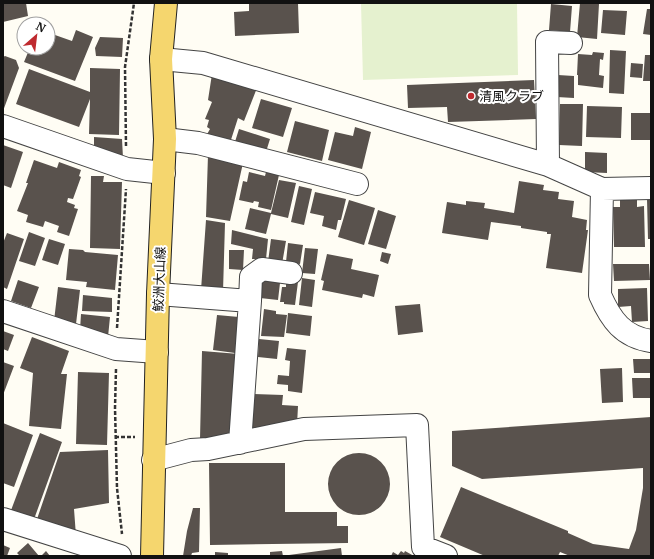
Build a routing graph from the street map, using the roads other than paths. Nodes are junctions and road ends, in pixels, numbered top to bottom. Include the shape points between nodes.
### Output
1 (166, 3) edge
2 (571, 43) dead end
3 (161, 59) junction
4 (3, 126) edge
5 (165, 140) junction
6 (548, 165) junction
7 (164, 173) junction
8 (357, 184) dead end
9 (651, 188) edge
10 (602, 189) junction
11 (291, 272) dead end
12 (158, 294) junction
13 (250, 301) junction
14 (3, 311) edge
15 (651, 341) edge
16 (157, 352) junction
17 (240, 443) junction
18 (154, 460) junction
19 (3, 519) edge
20 (121, 548) edge
21 (152, 556) edge
22 (446, 556) edge

1 - 3 main road, 鮫洲大山線
2 - 6 street via 546,42
3 - 5 main road, 鮫洲大山線
3 - 6 street via 203,63
4 - 7 street via 127,169
5 - 7 main road, 鮫洲大山線
5 - 8 street via 198,143
6 - 10 street
7 - 12 main road, 鮫洲大山線
9 - 10 street
10 - 15 street via 600,295 618,325 640,340
11 - 13 street via 262,269 251,277
12 - 13 street
12 - 16 main road, 鮫洲大山線
13 - 17 street
14 - 16 street via 116,349
16 - 18 main road, 鮫洲大山線
17 - 18 street via 191,450
17 - 22 street via 304,429 417,425 423,547
18 - 21 main road, 鮫洲大山線
19 - 20 street

